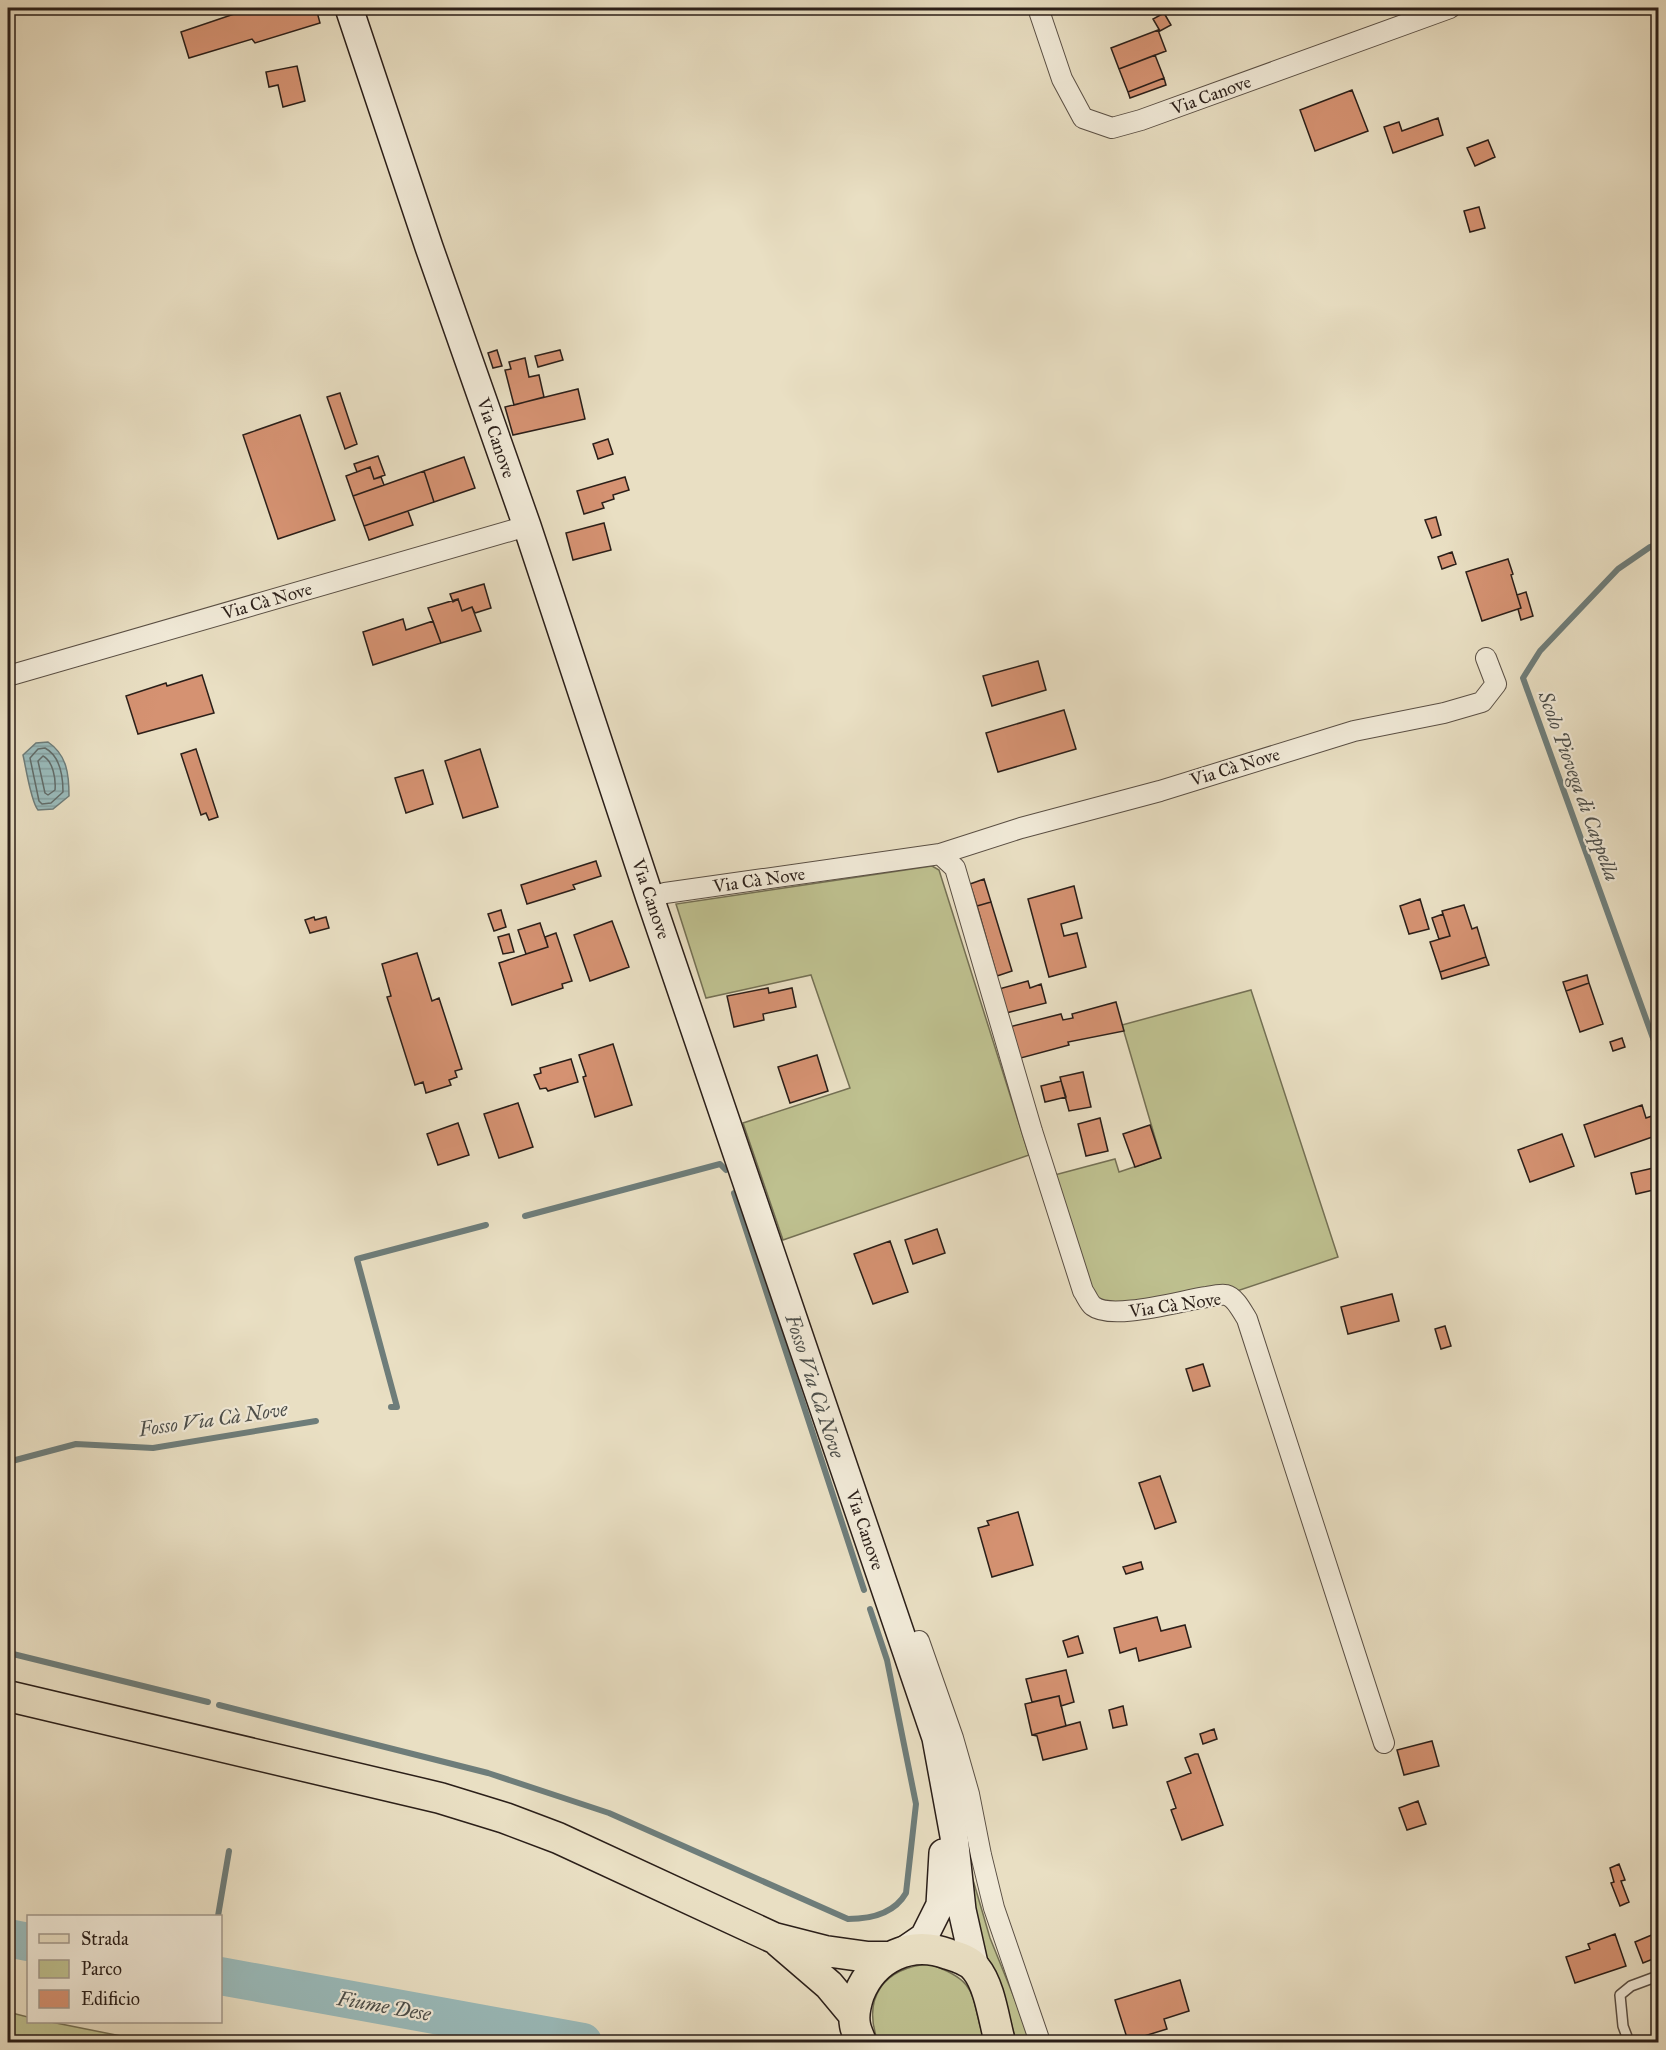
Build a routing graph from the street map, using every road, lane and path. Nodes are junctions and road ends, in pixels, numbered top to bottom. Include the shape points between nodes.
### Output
1 (349, 8) edge
2 (1038, 8) edge
3 (1450, 8) edge
4 (527, 526) junction
5 (1486, 658) dead end
6 (8, 676) edge
7 (940, 854) junction
8 (650, 898) junction
9 (919, 1641) dead end
10 (8, 1696) edge
11 (1384, 1743) dead end
12 (946, 1792) junction
13 (774, 1938) junction
14 (897, 1953) junction
15 (975, 1968) junction
16 (1659, 1976) edge
17 (858, 2029) edge
18 (1000, 2043) edge
19 (1040, 2043) edge
20 (1629, 2043) edge

1 - 4 street, Via Canove
2 - 3 street, Via Canove via 1062,79 1083,118 1112,128
4 - 6 street, Via Cà Nove
4 - 8 street, Via Canove
5 - 7 street, Via Cà Nove via 1496,684 1482,702 1353,730
7 - 8 street, Via Cà Nove
7 - 11 street, Via Cà Nove via 955,868 1083,1291 1093,1306 1108,1312 1225,1294 1242,1311
8 - 12 street, Via Canove via 936,1738
9 - 19 street via 969,1794 994,1908
10 - 13 main road via 440,1798 494,1815 558,1838
12 - 14 street, Via Canove via 940,1905 924,1937
12 - 15 street, Via Canove via 962,1910
13 - 14 main road via 868,1957
13 - 17 main road via 829,1985
14 - 15 main road via 943,1951
14 - 17 main road via 874,1969 864,1982
15 - 18 main road via 986,1989
16 - 20 lane via 1620,1995

